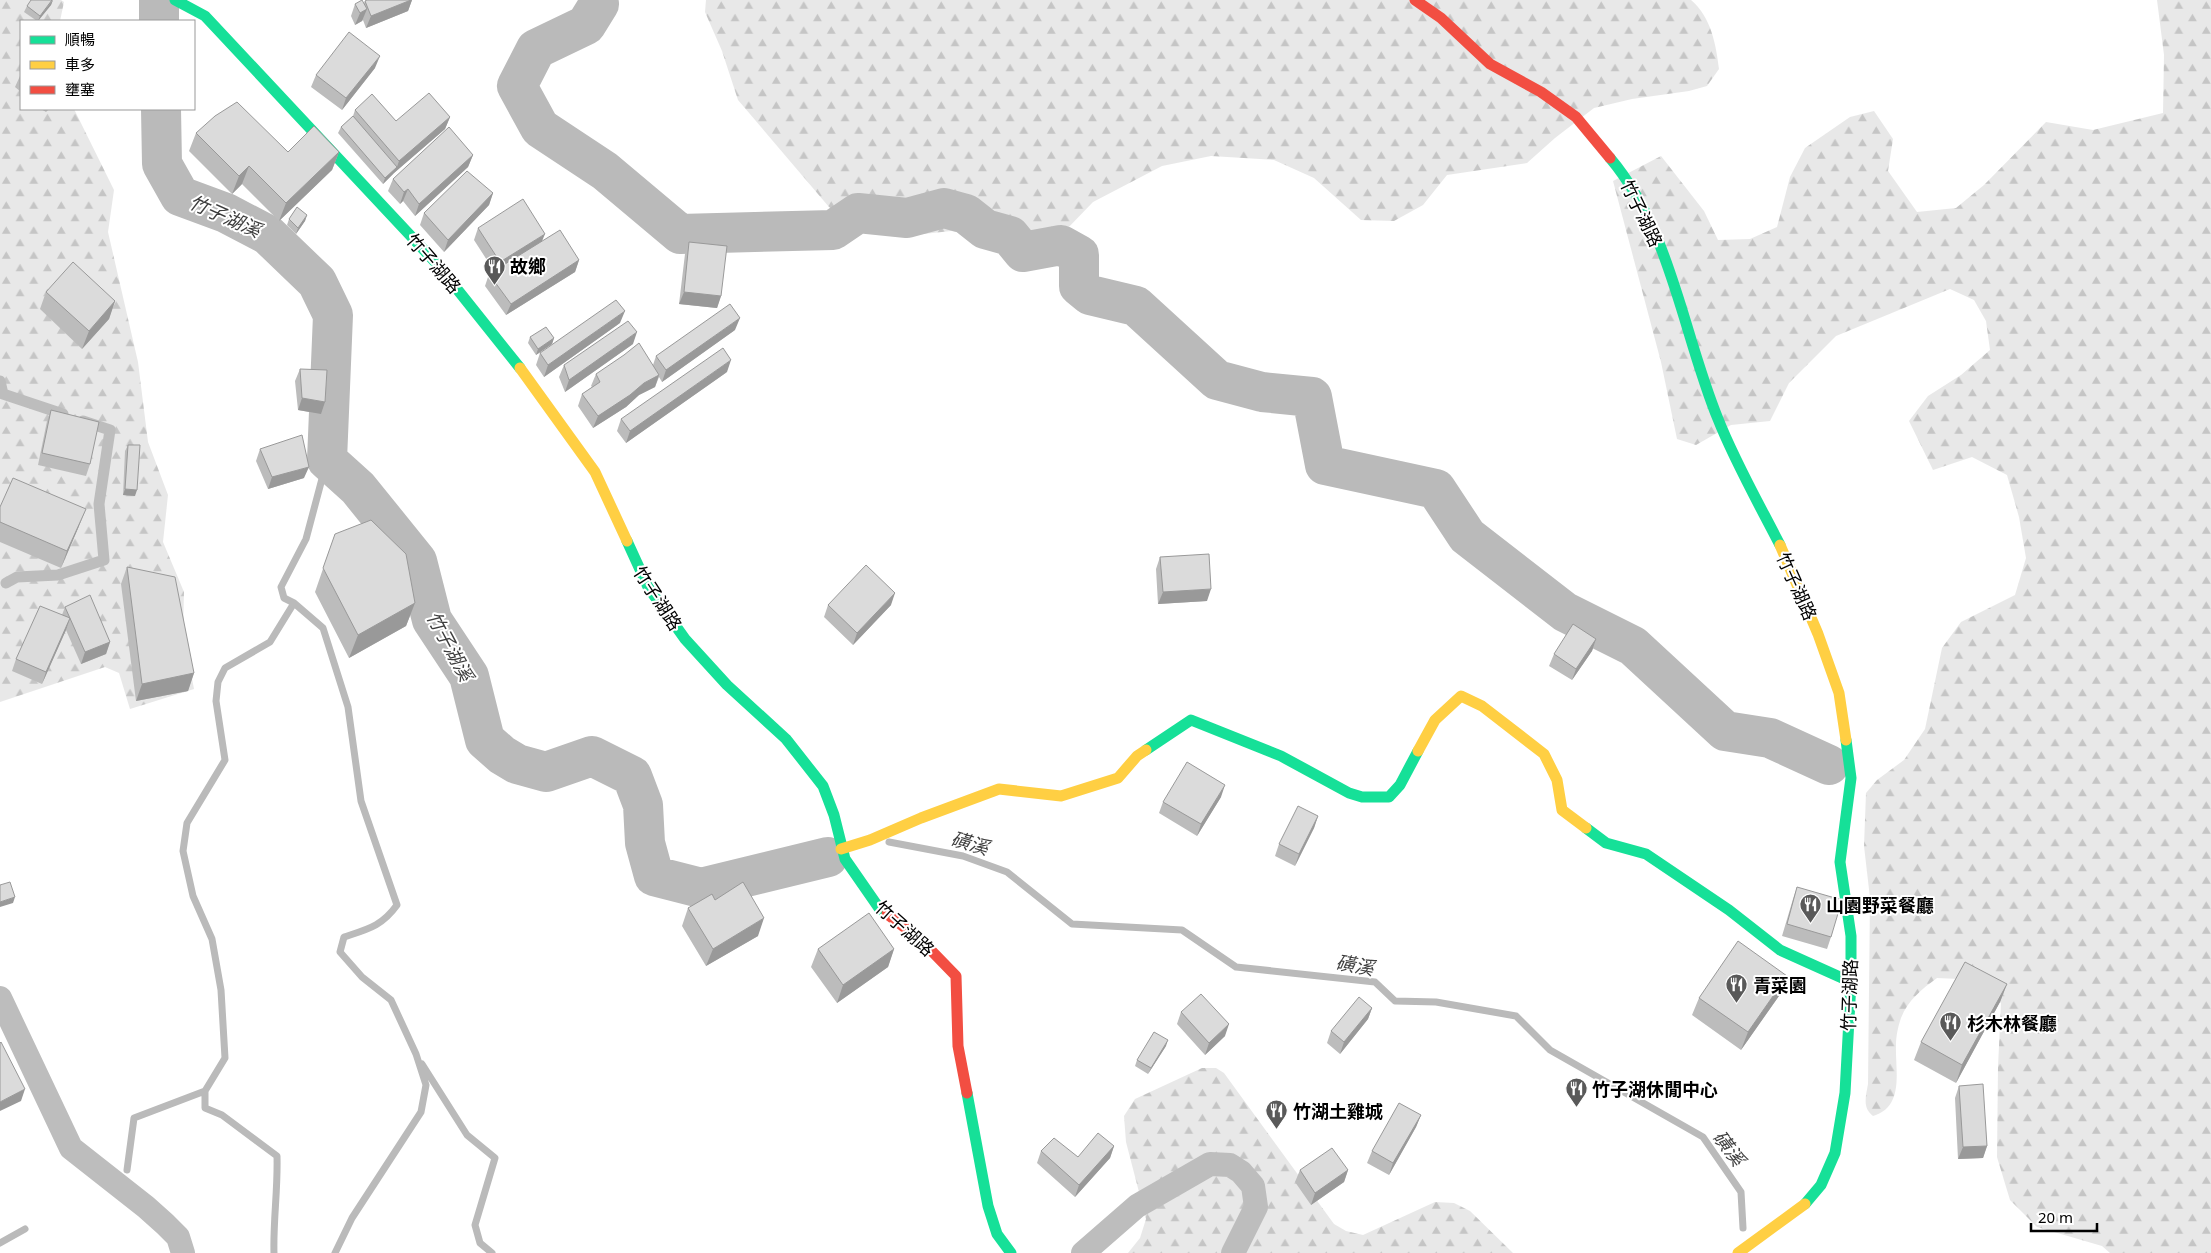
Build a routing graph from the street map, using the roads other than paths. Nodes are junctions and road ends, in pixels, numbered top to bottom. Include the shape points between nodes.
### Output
1 (175, 0) edge
2 (1415, 0) edge
3 (206, 8) edge
4 (0, 381) edge
5 (6, 582) dead end
6 (841, 849) junction
7 (1851, 982) junction
8 (0, 998) edge
9 (183, 1253) edge
10 (1011, 1253) edge
11 (1083, 1253) edge
12 (1233, 1253) edge
13 (1738, 1253) edge

1 - 3 street, 竹子湖路
2 - 7 street, 竹子湖路 via 1441,18 1490,64 1576,117 1625,175 1648,219 1676,288 1693,350 1718,420 1785,556 1839,693 1851,778 1840,862 1851,936
3 - 6 street, 竹子湖路 via 437,264 530,381 595,472 648,587 685,639 727,685 786,738 823,786 834,815
4 - 5 lane via 3,394 110,430 99,504 104,560 58,575 17,577
6 - 7 street via 999,789 1061,796 1118,778 1137,756 1191,720 1280,756 1326,778 1349,794 1390,798 1435,720 1461,696 1482,706 1544,754 1557,780 1562,810 1606,843 1646,854 1729,910 1780,950
6 - 10 street, 竹子湖路 via 878,908 921,940 956,976 958,1046 987,1197 997,1234
7 - 13 street, 竹子湖路 via 1844,1093 1835,1153 1822,1185 1803,1207
8 - 9 street via 70,1148 165,1224 178,1237
11 - 12 street via 1136,1206 1210,1164 1230,1165 1253,1186 1256,1207

